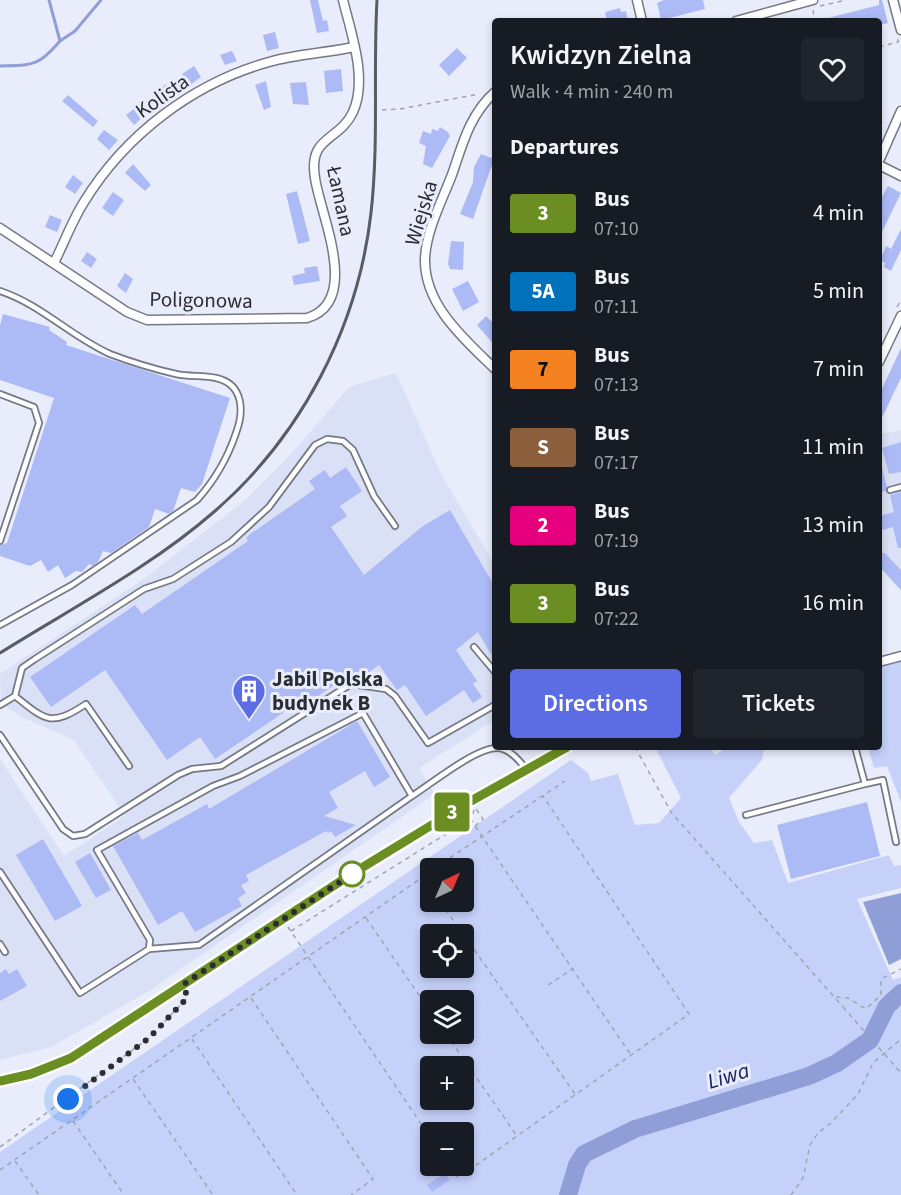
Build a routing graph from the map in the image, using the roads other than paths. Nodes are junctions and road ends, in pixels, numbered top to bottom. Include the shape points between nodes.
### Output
1 (343, 0) edge
2 (637, 0) edge
3 (894, 0) edge
4 (799, 2) edge
5 (813, 4) edge
6 (641, 18) edge
7 (746, 18) edge
8 (901, 30) edge
9 (354, 47) junction
10 (492, 94) edge
11 (901, 111) edge
12 (882, 156) edge
13 (882, 165) edge
14 (901, 176) edge
15 (0, 228) edge
16 (54, 263) junction
17 (0, 291) edge
18 (319, 315) joint
19 (901, 316) edge
20 (882, 356) edge
21 (492, 366) edge
22 (0, 394) edge
23 (901, 487) edge
24 (890, 490) dead end
25 (395, 526) dead end
26 (0, 541) edge
27 (0, 625) edge
28 (474, 647) dead end
29 (901, 656) edge
30 (882, 661) edge
31 (492, 668) edge
32 (15, 696) junction
33 (0, 705) edge
34 (492, 707) edge
35 (0, 735) edge
36 (492, 749) edge
37 (502, 750) edge
38 (561, 750) edge
39 (856, 750) edge
40 (129, 766) dead end
41 (526, 769) junction
42 (865, 784) junction
43 (412, 796) junction
44 (746, 816) dead end
45 (896, 842) dead end
46 (0, 872) edge
47 (0, 945) edge
48 (150, 949) junction
49 (5, 952) dead end
50 (0, 1081) edge

1 - 9 street, Łamana
2 - 6 street
3 - 8 street
4 - 5 street
4 - 7 street
9 - 16 street, Kolista via 270,61 241,71 213,83 162,116 139,134 100,178 83,203
9 - 18 street, Łamana via 359,91 354,111 320,145 313,160 336,278 329,302
10 - 21 street, Wiejska via 468,128 425,259 428,278 442,310 460,335
11 - 12 street
13 - 14 street
15 - 16 street, Poligonowa
16 - 18 street, Poligonowa via 127,312 147,320
17 - 27 lane via 27,302 84,343 177,374 217,378 228,383 242,405 233,442 197,500 72,585
19 - 20 street
22 - 26 lane via 34,407 39,423
23 - 24 lane
25 - 32 lane via 374,496 352,450 343,441 327,439 315,444 269,507 231,542 173,579 144,589 35,658 22,668
28 - 31 lane
29 - 30 street
32 - 33 lane
32 - 40 lane via 44,719 58,720 86,704
34 - 35 lane via 428,743 386,689 351,684 221,766 178,775 85,834 73,836 63,829
36 - 43 lane via 484,750
37 - 41 lane via 517,758
38 - 41 street
39 - 42 lane
41 - 50 street via 282,919 71,1058
42 - 44 lane
42 - 45 lane via 883,780
43 - 48 lane via 199,945
43 - 48 lane via 363,713 213,786 97,850 150,940
46 - 48 lane via 80,993
47 - 49 lane

